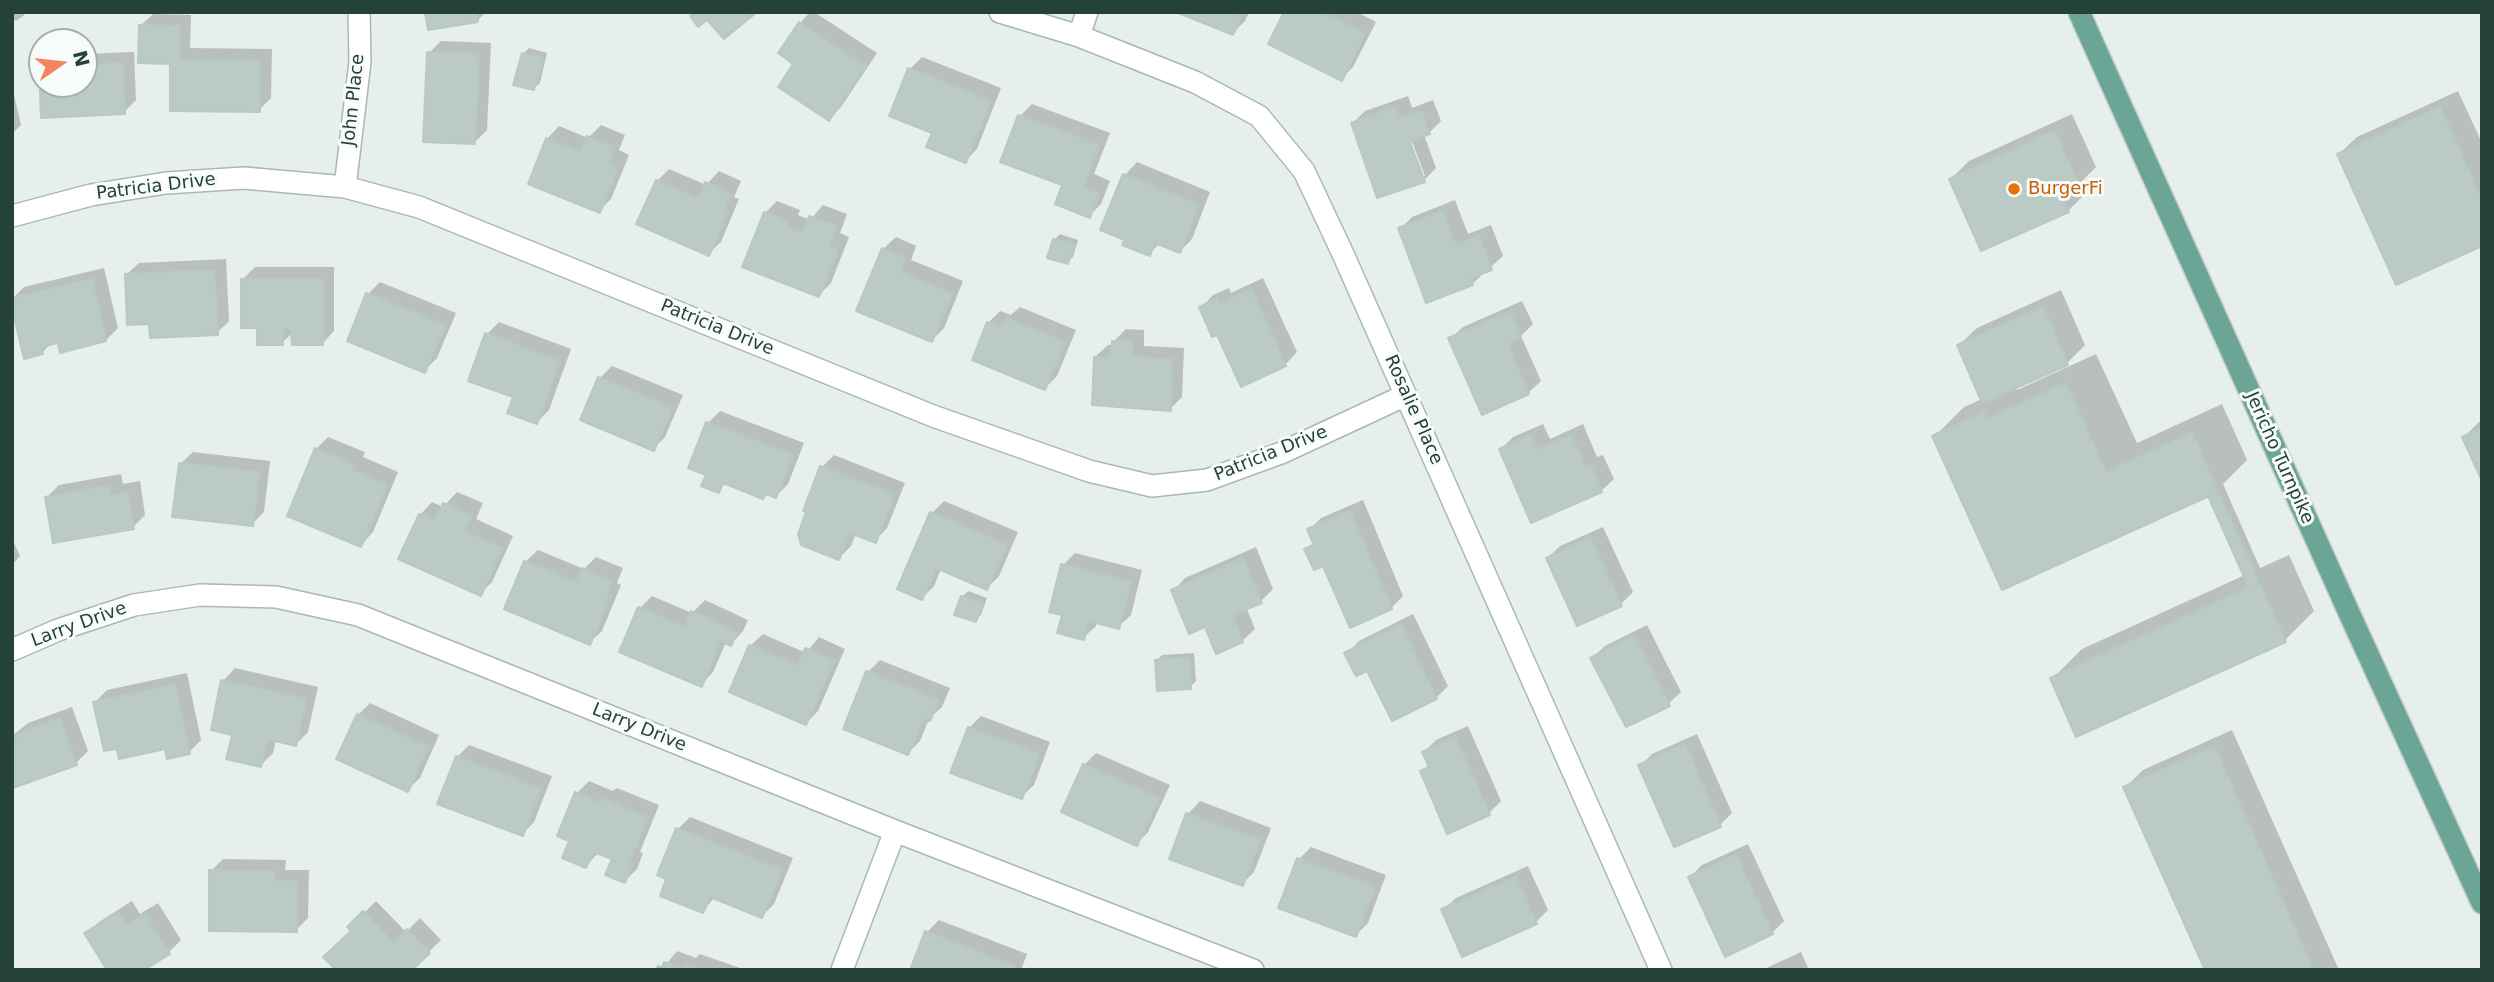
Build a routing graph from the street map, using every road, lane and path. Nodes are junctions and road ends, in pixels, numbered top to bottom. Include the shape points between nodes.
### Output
1 (359, 12) edge
2 (1000, 12) edge
3 (1087, 12) edge
4 (2079, 12) edge
5 (1079, 36) junction
6 (345, 187) junction
7 (12, 216) edge
8 (1406, 395) junction
9 (12, 650) edge
10 (895, 831) junction
11 (2482, 902) edge
12 (842, 970) edge
13 (1253, 970) edge
14 (1661, 970) edge

1 - 6 street, John Place via 360,62
2 - 5 street, Rosalie Place
3 - 5 street
4 - 11 main road, Jericho Turnpike
5 - 8 street, Rosalie Place via 1195,82 1258,116 1304,171
6 - 7 street, Patricia Drive via 244,178 166,183 91,195
6 - 8 street, Patricia Drive via 419,207 933,416 1089,471 1152,486 1207,480 1281,453
8 - 14 street, Rosalie Place
9 - 10 street, Larry Drive via 134,605 200,595 276,597 358,615
10 - 12 street
10 - 13 street, Larry Drive

